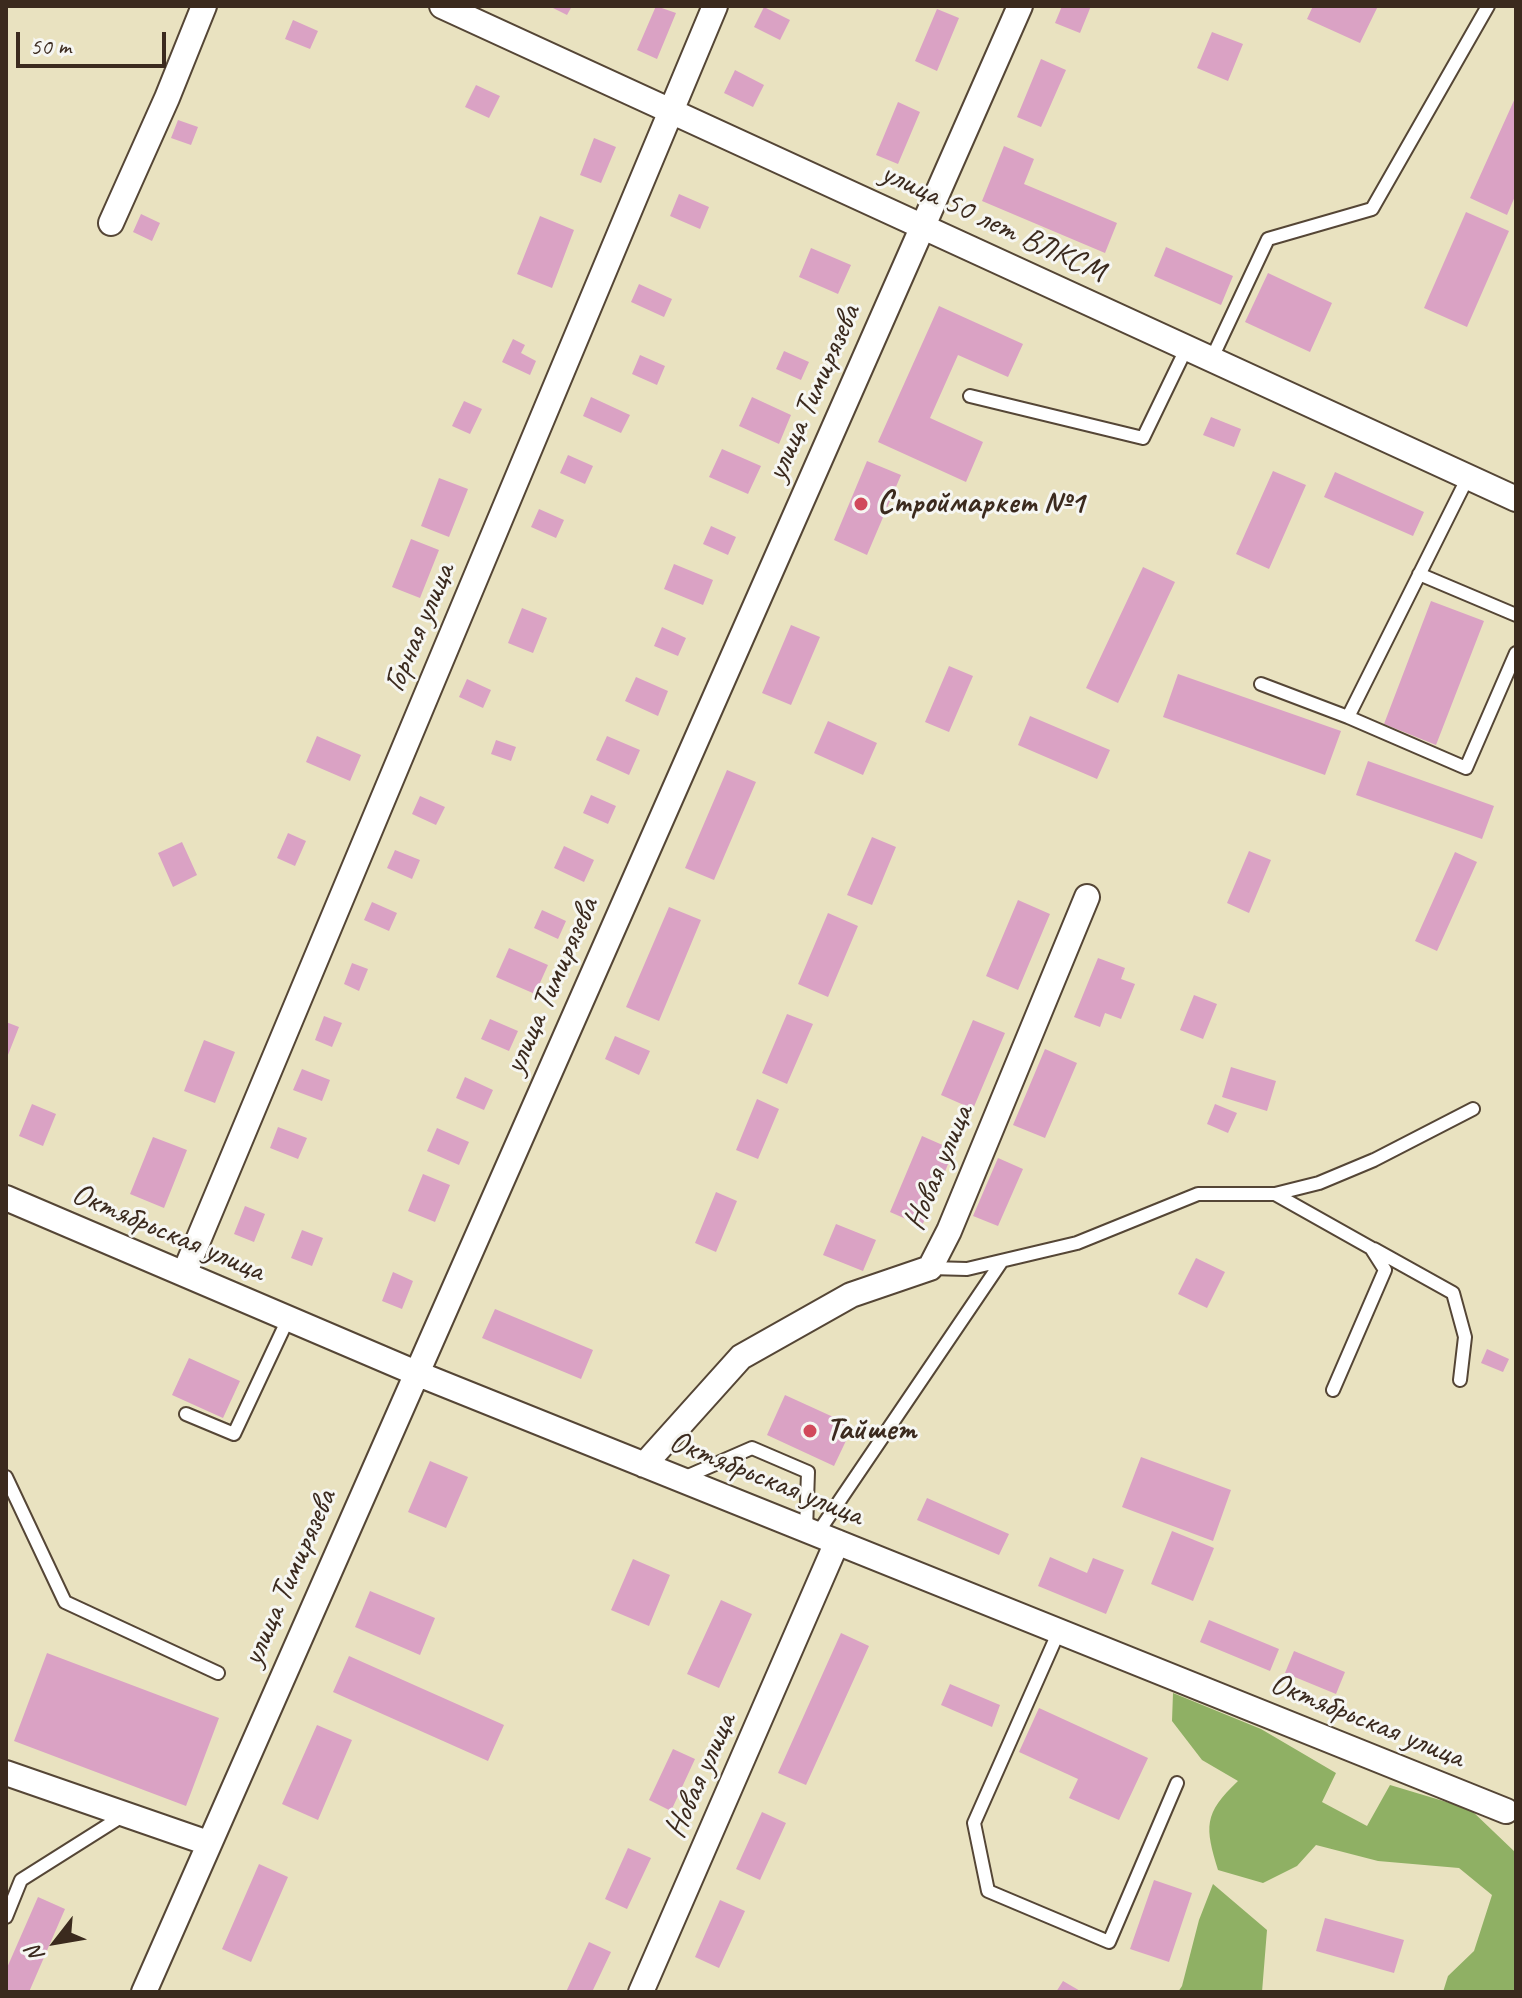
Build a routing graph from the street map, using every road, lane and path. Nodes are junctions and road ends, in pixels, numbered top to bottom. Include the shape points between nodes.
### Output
1 (204, 6) edge
2 (442, 6) edge
3 (715, 6) edge
4 (1020, 6) edge
5 (1488, 6) edge
6 (670, 112) junction
7 (111, 223) dead end
8 (923, 225) junction
9 (1187, 347) junction
10 (1212, 358) junction
11 (970, 396) dead end
12 (1468, 477) junction
13 (1516, 499) edge
14 (1419, 574) junction
15 (1516, 615) edge
16 (1516, 653) edge
17 (1261, 684) dead end
18 (1348, 717) junction
19 (1087, 897) dead end
20 (1473, 1109) dead end
21 (1275, 1194) junction
22 (6, 1198) edge
23 (1371, 1248) junction
24 (1002, 1261) junction
25 (930, 1268) junction
26 (184, 1274) junction
27 (288, 1319) junction
28 (416, 1373) junction
29 (1460, 1380) dead end
30 (1333, 1390) dead end
31 (186, 1414) dead end
32 (644, 1465) junction
33 (6, 1477) edge
34 (680, 1479) junction
35 (820, 1536) junction
36 (1059, 1631) junction
37 (218, 1673) dead end
38 (6, 1773) edge
39 (1177, 1783) dead end
40 (1506, 1811) dead end
41 (125, 1814) junction
42 (208, 1843) junction
43 (6, 1917) edge
44 (144, 1992) edge
45 (641, 1992) edge

1 - 7 street
2 - 6 street, улица 50 лет ВЛКСМ
3 - 6 street, Горная улица
4 - 8 street, улица Тимирязева
5 - 10 lane via 1372,209 1268,239
6 - 8 street, улица 50 лет ВЛКСМ
6 - 26 street, Горная улица
8 - 9 street, улица 50 лет ВЛКСМ
8 - 28 street, улица Тимирязева
9 - 10 street, улица 50 лет ВЛКСМ
9 - 11 lane via 1143,438
10 - 12 street, улица 50 лет ВЛКСМ
12 - 13 street, улица 50 лет ВЛКСМ
12 - 14 lane
14 - 15 lane
14 - 18 lane
16 - 18 lane via 1466,768
17 - 18 lane
19 - 25 street, Новая улица
20 - 21 lane via 1374,1160
21 - 23 lane
21 - 24 lane via 1198,1194 1077,1243
22 - 26 street, Октябрьская улица
23 - 29 lane via 1453,1293 1465,1337
23 - 30 lane via 1385,1270
24 - 25 lane via 967,1269
24 - 35 lane
25 - 32 street, Новая улица via 851,1295 741,1357
26 - 27 street, Октябрьская улица
27 - 28 street, Октябрьская улица
27 - 31 lane via 234,1434
28 - 32 street, Октябрьская улица
28 - 42 street, улица Тимирязева
32 - 34 street, Октябрьская улица
33 - 37 lane via 65,1602
34 - 35 street, Октябрьская улица
34 - 35 lane via 752,1448 808,1472
35 - 36 street, Октябрьская улица
35 - 45 street, Новая улица
36 - 39 lane via 974,1823 988,1891 1109,1942
36 - 40 street, Октябрьская улица
38 - 41 street
41 - 42 street
41 - 43 lane via 21,1880
42 - 44 street, улица Тимирязева

